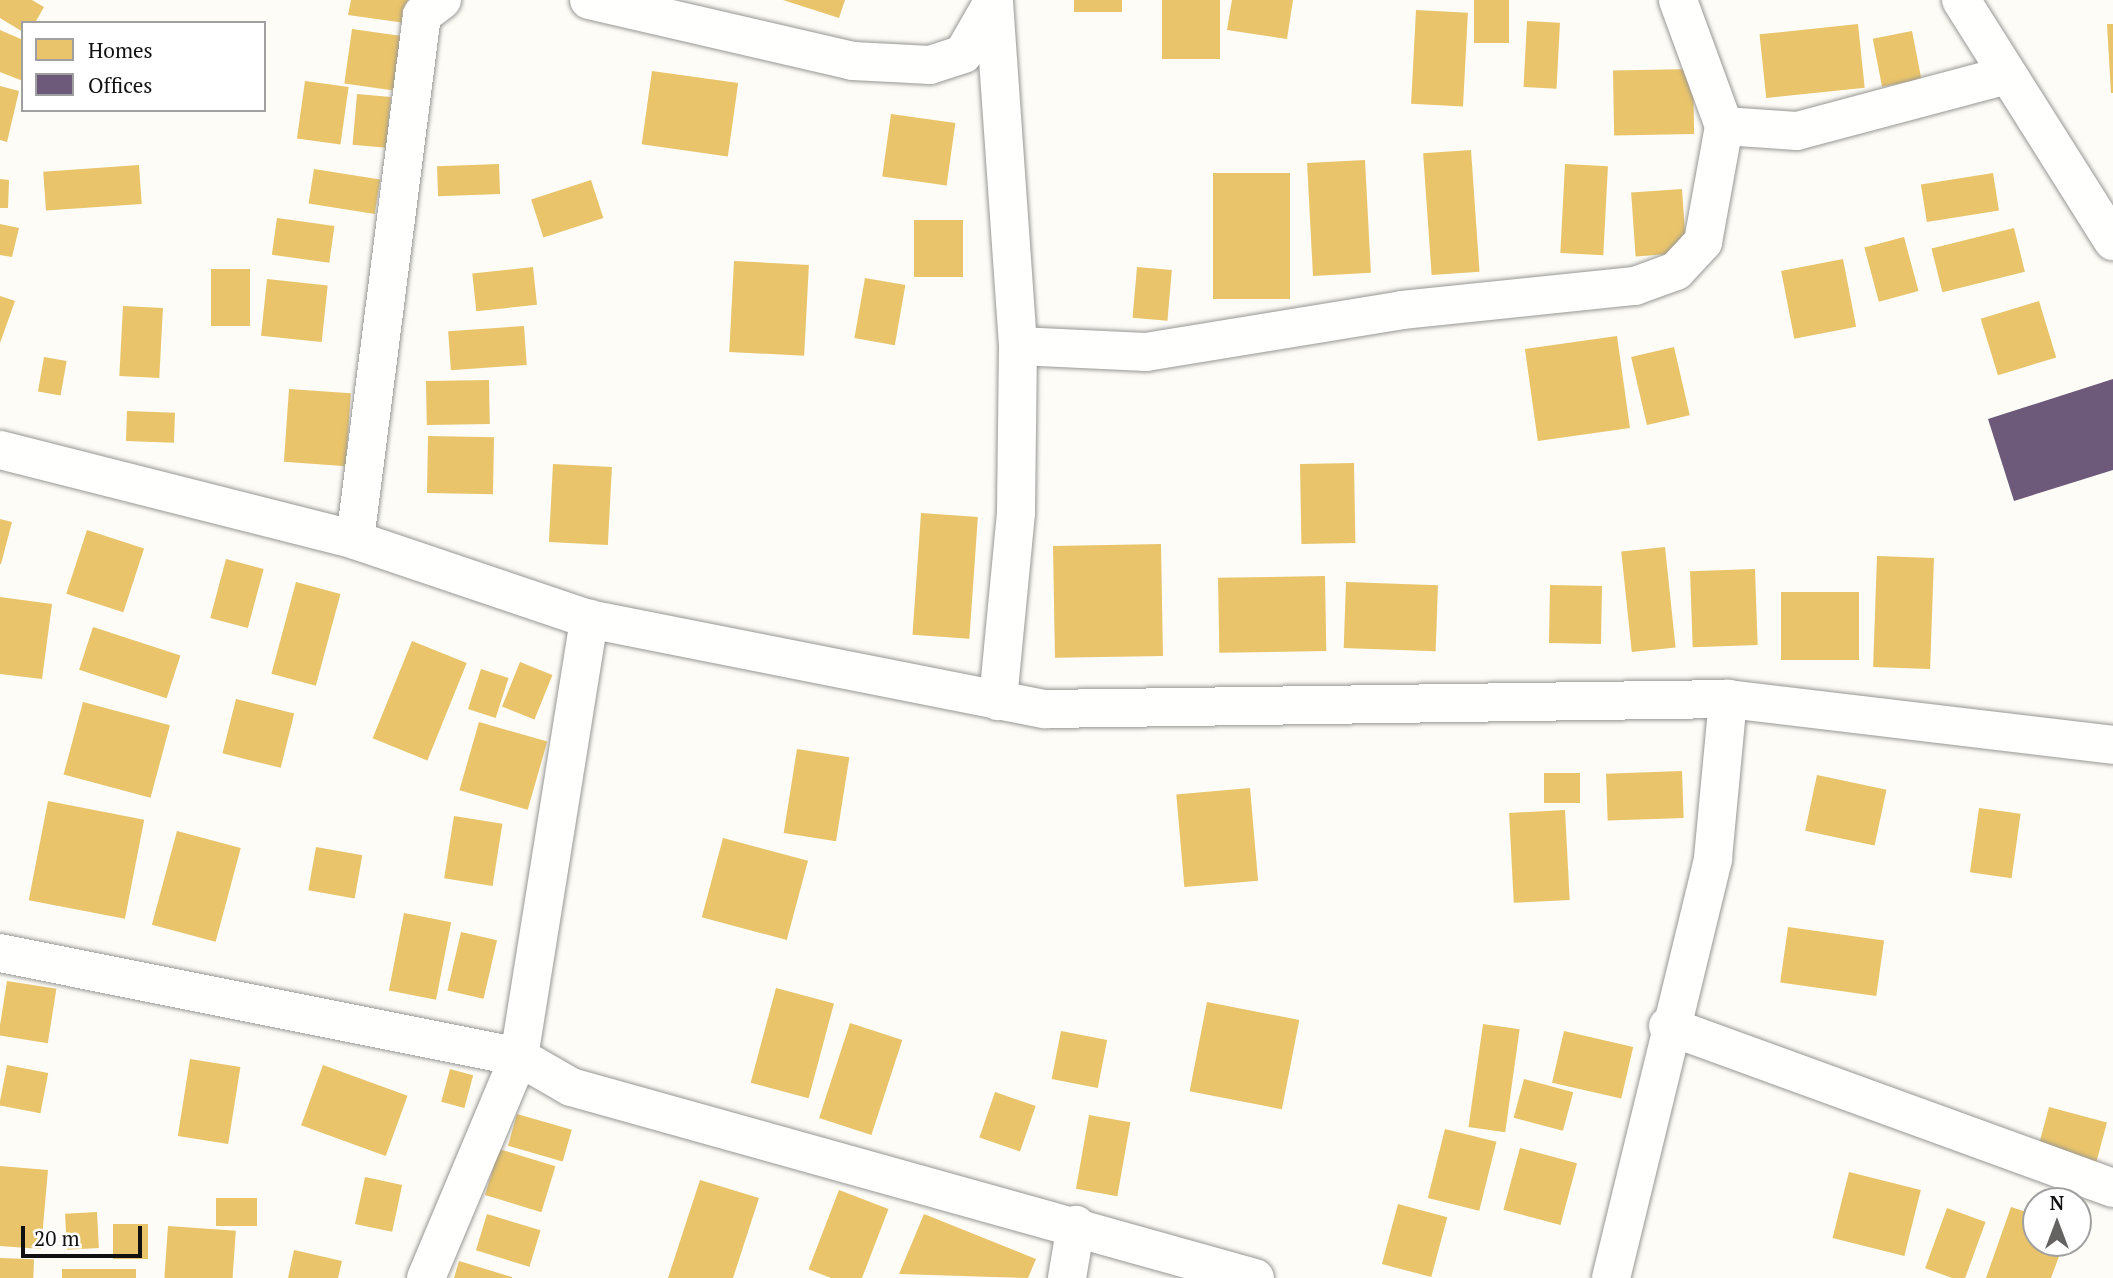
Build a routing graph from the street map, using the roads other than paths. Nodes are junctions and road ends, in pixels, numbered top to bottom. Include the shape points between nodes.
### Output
1 (442, 0) edge
2 (589, 0) edge
3 (1678, 0) edge
4 (1961, 0) edge
5 (994, 1) edge
6 (2007, 75) junction
7 (1724, 126) junction
8 (2113, 241) edge
9 (1018, 346) junction
10 (0, 450) edge
11 (355, 540) junction
12 (590, 619) junction
13 (1728, 699) junction
14 (998, 701) junction
15 (2113, 745) edge
16 (0, 953) edge
17 (1668, 1026) junction
18 (519, 1057) junction
19 (2113, 1188) edge
20 (1076, 1225) junction
21 (426, 1278) edge
22 (1067, 1278) edge
23 (1255, 1278) edge
24 (1611, 1278) edge

1 - 11 street via 422,15
2 - 5 street via 853,61 930,65 962,54
3 - 7 street
4 - 6 street
5 - 9 street
6 - 7 street via 1797,131
6 - 8 street
7 - 9 street via 1703,242 1676,271 1635,286 1402,310 1146,352
9 - 14 street via 1016,513
10 - 11 street
11 - 12 street
12 - 14 street
12 - 18 street
13 - 14 street via 1045,709
13 - 15 street
13 - 17 street via 1713,858
16 - 18 street
17 - 19 street
17 - 24 street
18 - 20 street via 571,1087
18 - 21 street
20 - 22 street
20 - 23 street

